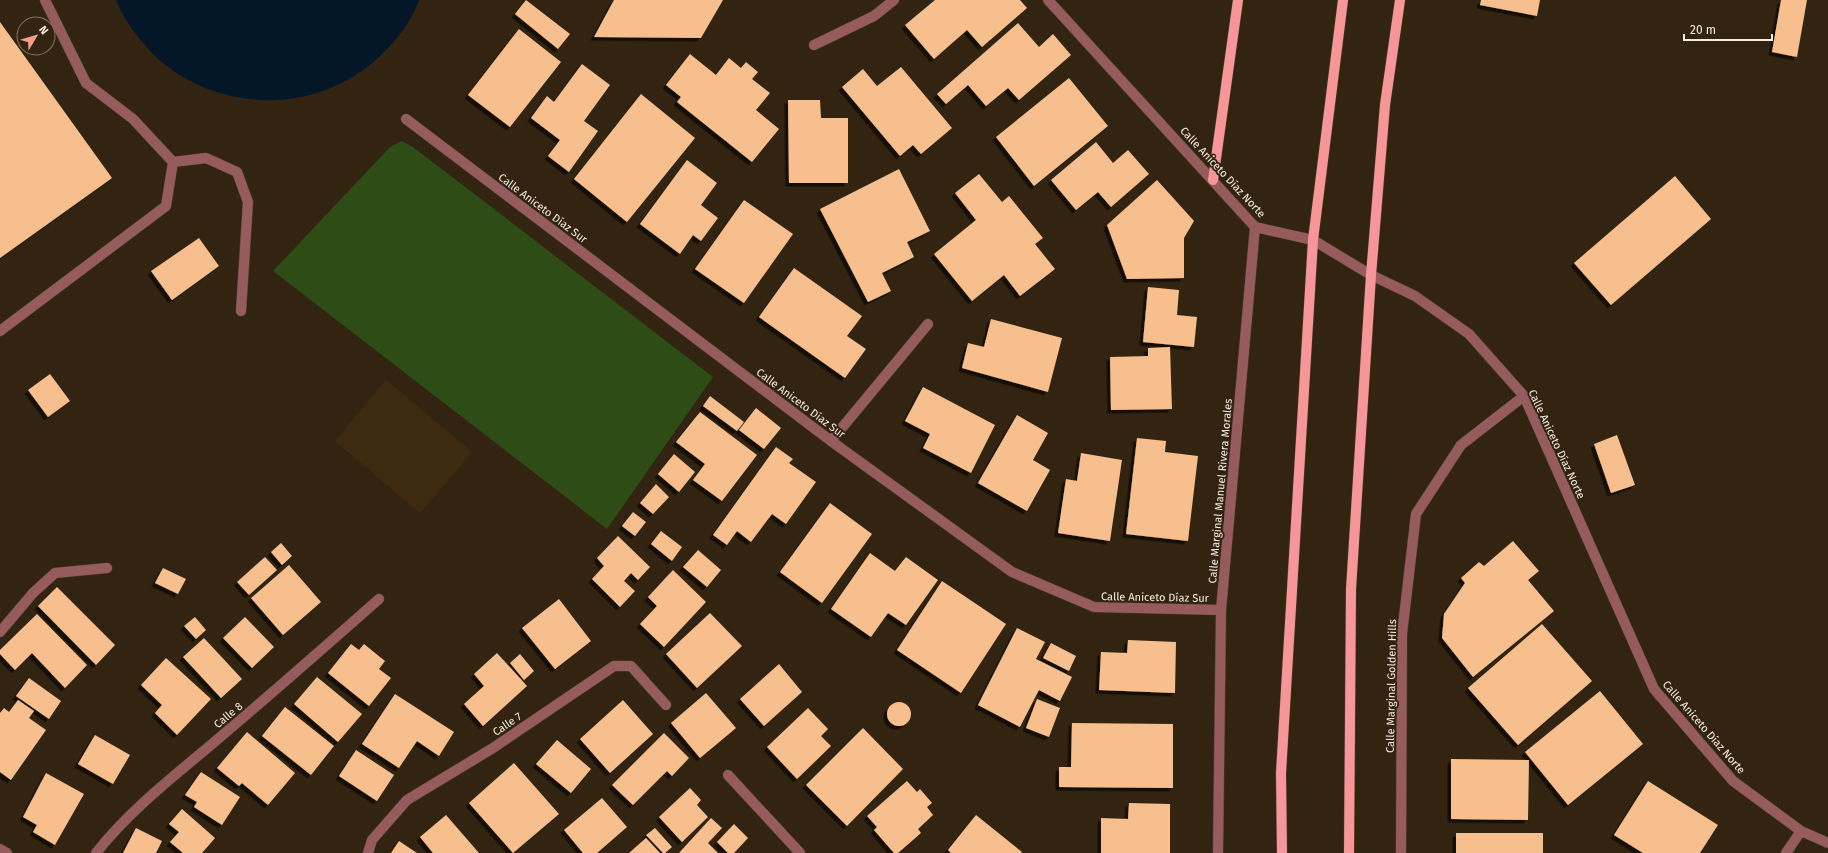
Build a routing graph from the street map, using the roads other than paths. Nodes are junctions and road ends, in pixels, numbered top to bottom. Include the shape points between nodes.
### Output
1 (45, 0) edge
2 (894, 0) edge
3 (1048, 0) edge
4 (1238, 0) edge
5 (1343, 0) edge
6 (1400, 0) edge
7 (814, 45) dead end
8 (406, 119) dead end
9 (173, 162) junction
10 (1213, 180) junction
11 (1255, 227) junction
12 (1314, 240) junction
13 (1371, 275) junction
14 (241, 311) dead end
15 (928, 324) dead end
16 (0, 331) edge
17 (1524, 396) junction
18 (831, 441) junction
19 (108, 568) dead end
20 (379, 599) dead end
21 (1221, 610) junction
22 (0, 632) edge
23 (666, 705) dead end
24 (728, 775) dead end
25 (1801, 831) junction
26 (1828, 843) edge
27 (0, 849) edge
28 (7, 853) edge
29 (96, 853) edge
30 (368, 853) edge
31 (800, 853) edge
32 (1218, 853) edge
33 (1282, 853) edge
34 (1349, 853) edge
35 (1401, 853) edge
36 (1786, 853) edge

1 - 9 street via 86,83 133,119
2 - 7 street via 874,16
3 - 10 street, Calle Aniceto Díaz Norte
4 - 10 main road
5 - 12 main road
6 - 13 main road via 1385,105
8 - 18 street, Calle Aniceto Díaz Sur
9 - 14 street via 206,158 237,172 248,202
9 - 16 street via 166,206
10 - 11 street, Calle Aniceto Díaz Norte
11 - 12 street, Calle Aniceto Díaz Norte
11 - 21 street, Calle Marginal Manuel Rivera Morales
12 - 13 street, Calle Aniceto Díaz Norte
12 - 33 main road via 1281,774
13 - 17 street, Calle Aniceto Díaz Norte via 1415,296 1469,334
13 - 34 main road via 1351,589
15 - 18 street
17 - 25 street, Calle Aniceto Díaz Norte via 1654,689 1733,781
17 - 35 street, Calle Marginal Golden Hills via 1461,445 1416,514 1402,634
18 - 21 street, Calle Aniceto Díaz Sur via 1012,572 1094,607
19 - 22 street via 55,574 33,593
20 - 29 street, Calle 8 via 152,794
21 - 32 street, Calle Marginal Manuel Rivera Morales
23 - 30 street, Calle 7 via 631,666 614,666 493,748 407,800 372,840
24 - 31 street
25 - 26 street, Calle Aniceto Díaz Norte
25 - 36 street
27 - 28 street

